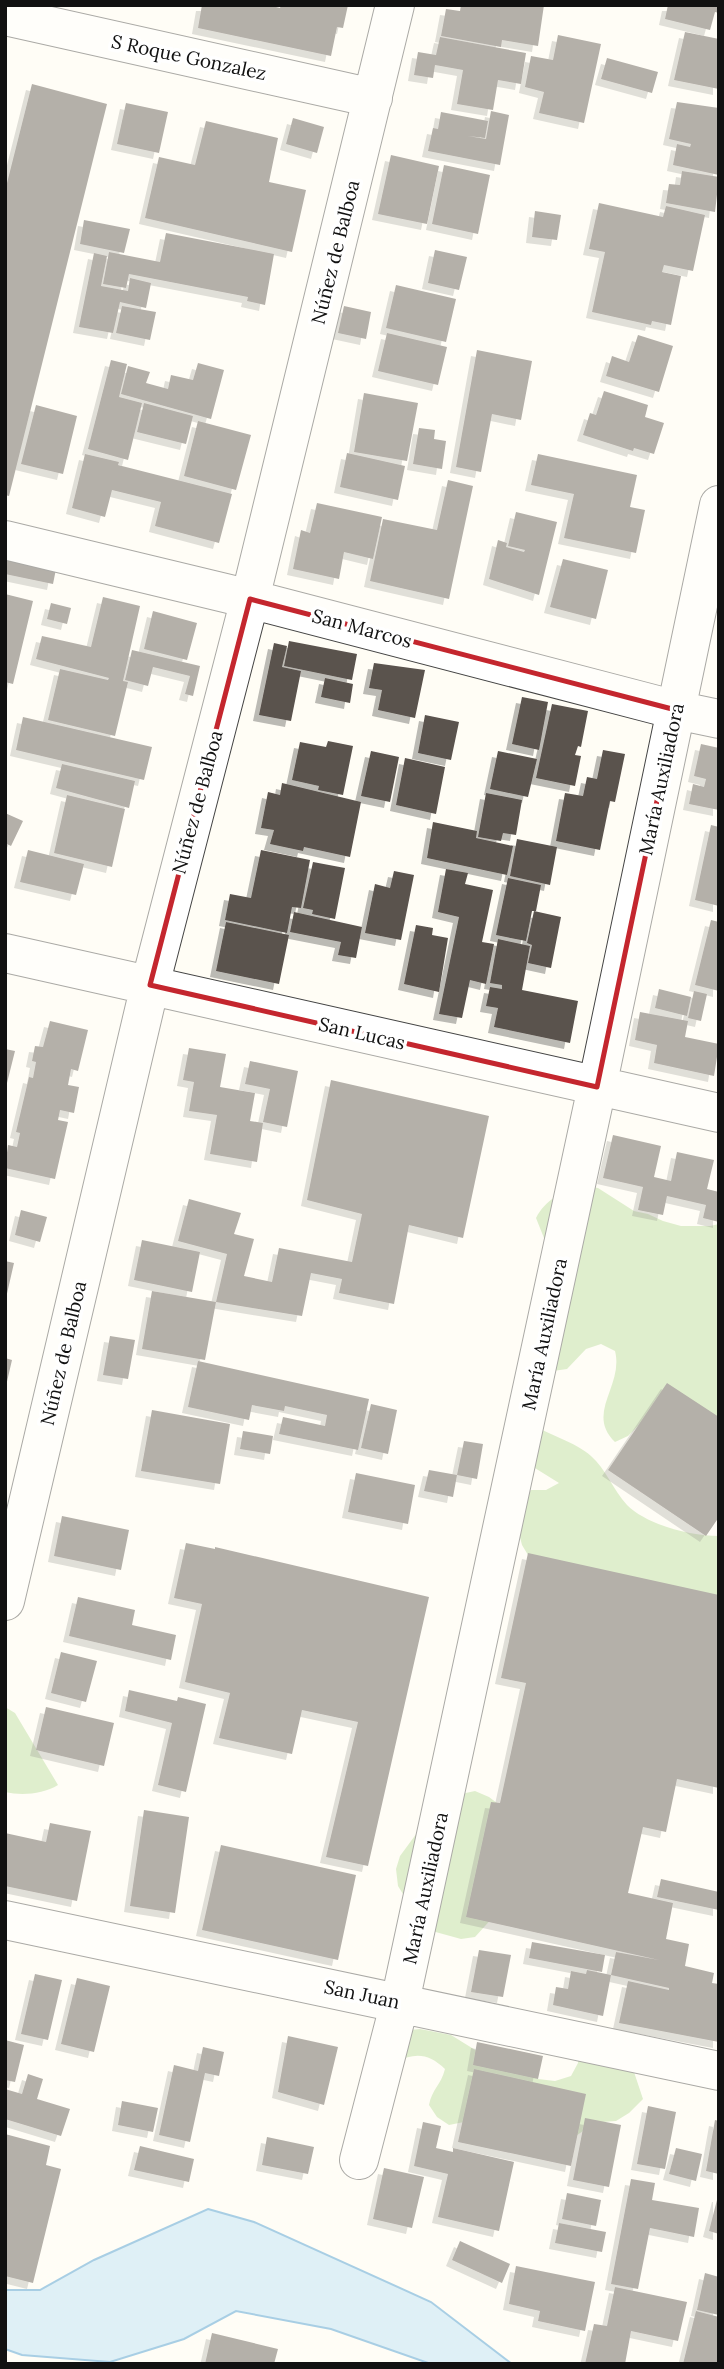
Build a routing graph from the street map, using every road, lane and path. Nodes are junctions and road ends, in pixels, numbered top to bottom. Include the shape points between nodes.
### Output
1 (395, 5) edge
2 (5, 16) edge
3 (373, 98) junction
4 (719, 505) edge
5 (5, 540) edge
6 (250, 598) junction
7 (676, 710) junction
8 (719, 719) edge
9 (5, 953) edge
10 (149, 985) junction
11 (597, 1087) junction
12 (719, 1114) edge
13 (5, 1601) edge
14 (5, 1920) edge
15 (400, 2002) junction
16 (719, 2071) edge
17 (359, 2160) dead end

1 - 3 street, Núñez de Balboa
2 - 3 street, S Roque Gonzalez
3 - 6 street, Núñez de Balboa
4 - 7 street, María Auxiliadora
5 - 6 street, San Marcos
6 - 7 street, San Marcos
6 - 10 street, Núñez de Balboa
7 - 8 street, San Marcos
7 - 11 street, María Auxiliadora
9 - 10 street, San Lucas
10 - 11 street, San Lucas
10 - 13 street, Núñez de Balboa
11 - 12 street, San Lucas
11 - 15 street, María Auxiliadora
14 - 15 street, San Juan
15 - 16 street, San Juan
15 - 17 street, María Auxiliadora

